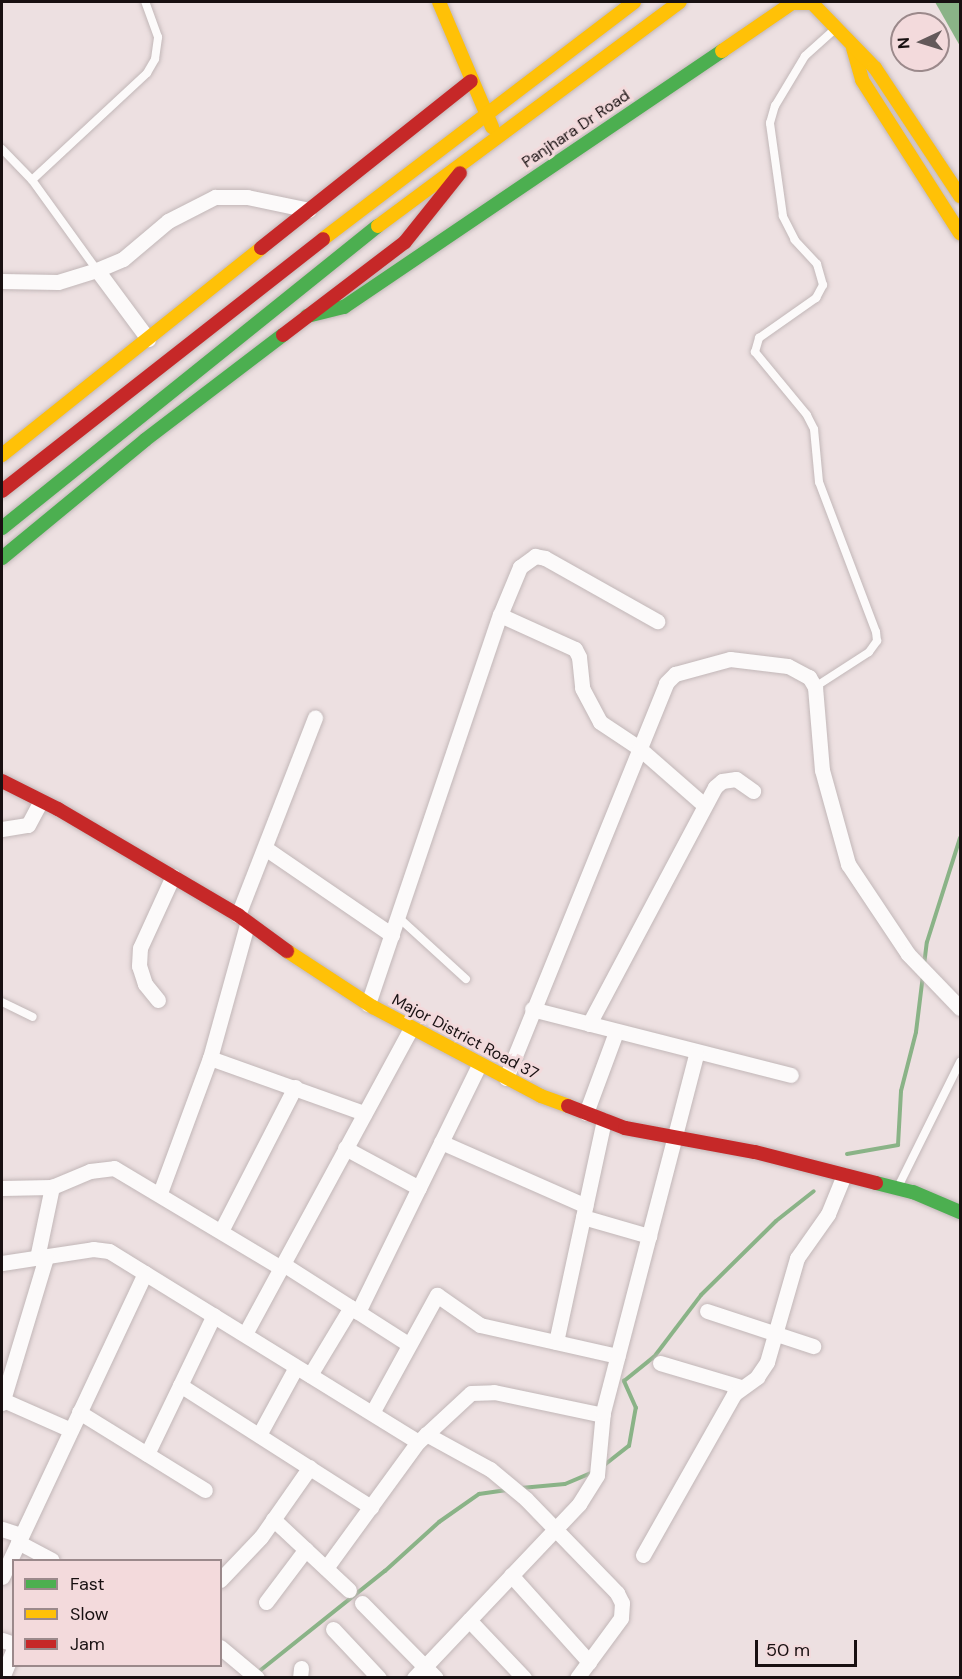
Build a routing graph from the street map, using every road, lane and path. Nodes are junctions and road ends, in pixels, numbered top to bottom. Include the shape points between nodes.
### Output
1 (145, 2) edge
2 (439, 2) edge
3 (634, 2) edge
4 (680, 2) edge
5 (837, 27) junction
6 (853, 48) junction
7 (471, 81) junction
8 (485, 112) junction
9 (496, 138) junction
10 (2, 149) edge
11 (471, 158) junction
12 (32, 180) junction
13 (960, 196) edge
14 (309, 210) junction
15 (960, 233) edge
16 (98, 270) junction
17 (2, 281) edge
18 (307, 316) junction
19 (148, 339) junction
20 (2, 454) edge
21 (2, 490) edge
22 (2, 528) edge
23 (2, 558) edge
24 (500, 615) junction
25 (657, 621) dead end
26 (814, 687) junction
27 (315, 717) dead end
28 (639, 748) junction
29 (2, 781) edge
30 (753, 791) dead end
31 (41, 801) junction
32 (704, 806) junction
33 (2, 829) edge
34 (265, 848) junction
35 (173, 876) junction
36 (398, 917) junction
37 (242, 920) junction
38 (392, 935) junction
39 (466, 979) dead end
40 (158, 1000) dead end
41 (2, 1002) edge
42 (368, 1004) junction
43 (960, 1008) edge
44 (532, 1009) junction
45 (33, 1017) dead end
46 (590, 1024) junction
47 (411, 1028) junction
48 (616, 1032) junction
49 (696, 1054) junction
50 (210, 1058) junction
51 (960, 1062) edge
52 (479, 1065) junction
53 (791, 1075) dead end
54 (506, 1078) junction
55 (295, 1087) junction
56 (364, 1113) junction
57 (586, 1113) junction
58 (604, 1120) junction
59 (674, 1137) junction
60 (441, 1142) junction
61 (345, 1148) junction
62 (844, 1175) junction
63 (52, 1187) junction
64 (2, 1188) edge
65 (419, 1188) junction
66 (897, 1188) junction
67 (160, 1193) junction
68 (585, 1212) junction
69 (960, 1212) edge
70 (222, 1231) junction
71 (649, 1236) junction
72 (42, 1257) junction
73 (2, 1263) edge
74 (282, 1266) junction
75 (145, 1273) junction
76 (354, 1310) junction
77 (707, 1311) dead end
78 (214, 1315) junction
79 (245, 1334) junction
80 (775, 1334) junction
81 (556, 1342) junction
82 (408, 1344) junction
83 (813, 1346) dead end
84 (618, 1356) junction
85 (660, 1363) dead end
86 (296, 1366) junction
87 (310, 1375) junction
88 (5, 1378) edge
89 (180, 1385) junction
90 (741, 1386) junction
91 (2, 1401) edge
92 (79, 1412) junction
93 (372, 1413) junction
94 (603, 1415) junction
95 (71, 1430) junction
96 (259, 1435) junction
97 (422, 1438) junction
98 (147, 1454) junction
99 (310, 1467) junction
100 (205, 1490) dead end
101 (371, 1507) junction
102 (273, 1519) junction
103 (2, 1529) edge
104 (555, 1529) junction
105 (19, 1539) junction
106 (306, 1550) junction
107 (643, 1555) dead end
108 (50, 1559) edge
109 (326, 1568) junction
110 (511, 1575) junction
111 (2, 1577) edge
112 (222, 1578) edge
113 (349, 1590) dead end
114 (266, 1602) dead end
115 (362, 1603) dead end
116 (468, 1620) junction
117 (333, 1629) dead end
118 (222, 1649) edge
119 (12, 1651) edge
120 (589, 1662) junction
121 (425, 1666) junction
122 (2, 1677) edge
123 (257, 1677) edge
124 (379, 1677) edge
125 (414, 1677) edge
126 (436, 1677) edge
127 (524, 1677) edge
128 (577, 1677) edge

1 - 12 lane via 158,37 155,59 147,73
2 - 7 main road
3 - 8 main road
4 - 9 main road
5 - 6 main road, Panjhara Dr Road
5 - 18 main road, Panjhara Dr Road via 812,3 782,8 344,307
5 - 26 lane via 805,56 775,106 770,123 783,216 795,240 817,264 823,285 816,298 759,338 755,352 814,429 819,482 876,632 877,641 869,652
6 - 13 main road, Panjhara Dr Road via 875,68
6 - 15 main road, Panjhara Dr Road via 862,80
7 - 8 main road
7 - 14 main road
8 - 9 main road
8 - 21 main road
9 - 11 main road
10 - 12 lane
11 - 18 main road via 405,242
11 - 22 main road via 323,267
12 - 16 lane
14 - 16 street via 247,197 214,197 168,221 123,259
14 - 19 main road
16 - 17 street via 58,282
16 - 19 street
18 - 23 main road via 145,440
19 - 20 main road
24 - 25 street via 515,575 526,560 535,556
24 - 28 street via 575,649 582,688 600,722
24 - 36 street
26 - 28 street via 809,677 789,666 748,660 711,662 675,674 666,683
26 - 43 street via 822,770 848,864 908,954
27 - 34 street
28 - 32 street
28 - 44 street
29 - 31 main road, Major District Road 37
30 - 32 street via 736,779 722,781
31 - 33 street via 28,825
31 - 35 main road, Major District Road 37
32 - 46 street
34 - 37 street
34 - 38 street
35 - 37 main road, Major District Road 37
35 - 40 street via 140,948 139,966 145,984
36 - 38 street
36 - 39 lane
37 - 42 main road, Major District Road 37
37 - 50 street
38 - 42 street
41 - 45 lane
42 - 47 main road, Major District Road 37
44 - 46 street
44 - 54 street
46 - 48 street
47 - 52 main road, Major District Road 37
47 - 56 street
48 - 49 street
48 - 57 street
49 - 53 street
49 - 59 street
50 - 55 street
50 - 67 street
51 - 66 lane
52 - 54 main road, Major District Road 37
52 - 60 street
54 - 57 main road, Major District Road 37
55 - 56 street
55 - 70 street
56 - 61 street
57 - 58 main road, Major District Road 37
58 - 59 main road, Major District Road 37
58 - 68 street
59 - 62 main road, Major District Road 37
59 - 71 street
60 - 65 street
60 - 68 street
61 - 65 street
61 - 74 street
62 - 66 main road, Major District Road 37
62 - 80 street via 828,1215 797,1258
63 - 64 street
63 - 67 street via 90,1171 114,1168
63 - 72 street
65 - 76 street
66 - 69 main road, Major District Road 37
67 - 70 street
68 - 71 street
68 - 81 street
70 - 74 street
71 - 84 street
72 - 73 street
72 - 75 street via 105,1249
72 - 88 street
74 - 76 street
74 - 79 street
75 - 78 street
75 - 92 street
76 - 82 street
76 - 87 street
77 - 80 street
78 - 79 street
78 - 89 street
79 - 86 street
80 - 83 street
80 - 90 street via 762,1370
81 - 82 street via 475,1323 437,1295
81 - 84 street
82 - 93 street
84 - 94 street
85 - 90 street
86 - 87 street
86 - 96 street
87 - 93 street
88 - 91 street
89 - 96 street
89 - 98 street
90 - 107 street
91 - 95 street
92 - 95 street
92 - 98 street
93 - 97 street
94 - 97 street via 477,1390
94 - 104 street via 597,1475
95 - 105 street
96 - 99 street
97 - 101 street
97 - 104 street via 490,1469
98 - 100 street
99 - 101 street
99 - 102 street
101 - 109 street
102 - 106 street
102 - 112 street
103 - 105 street
104 - 110 street
104 - 120 street via 622,1603 621,1618
105 - 108 street
105 - 111 street
106 - 109 street
106 - 114 street
109 - 113 street
110 - 116 street
110 - 120 street
115 - 121 street
116 - 121 street
116 - 127 street
117 - 124 street
118 - 123 street
119 - 122 street
120 - 128 street
121 - 125 street
121 - 126 street

